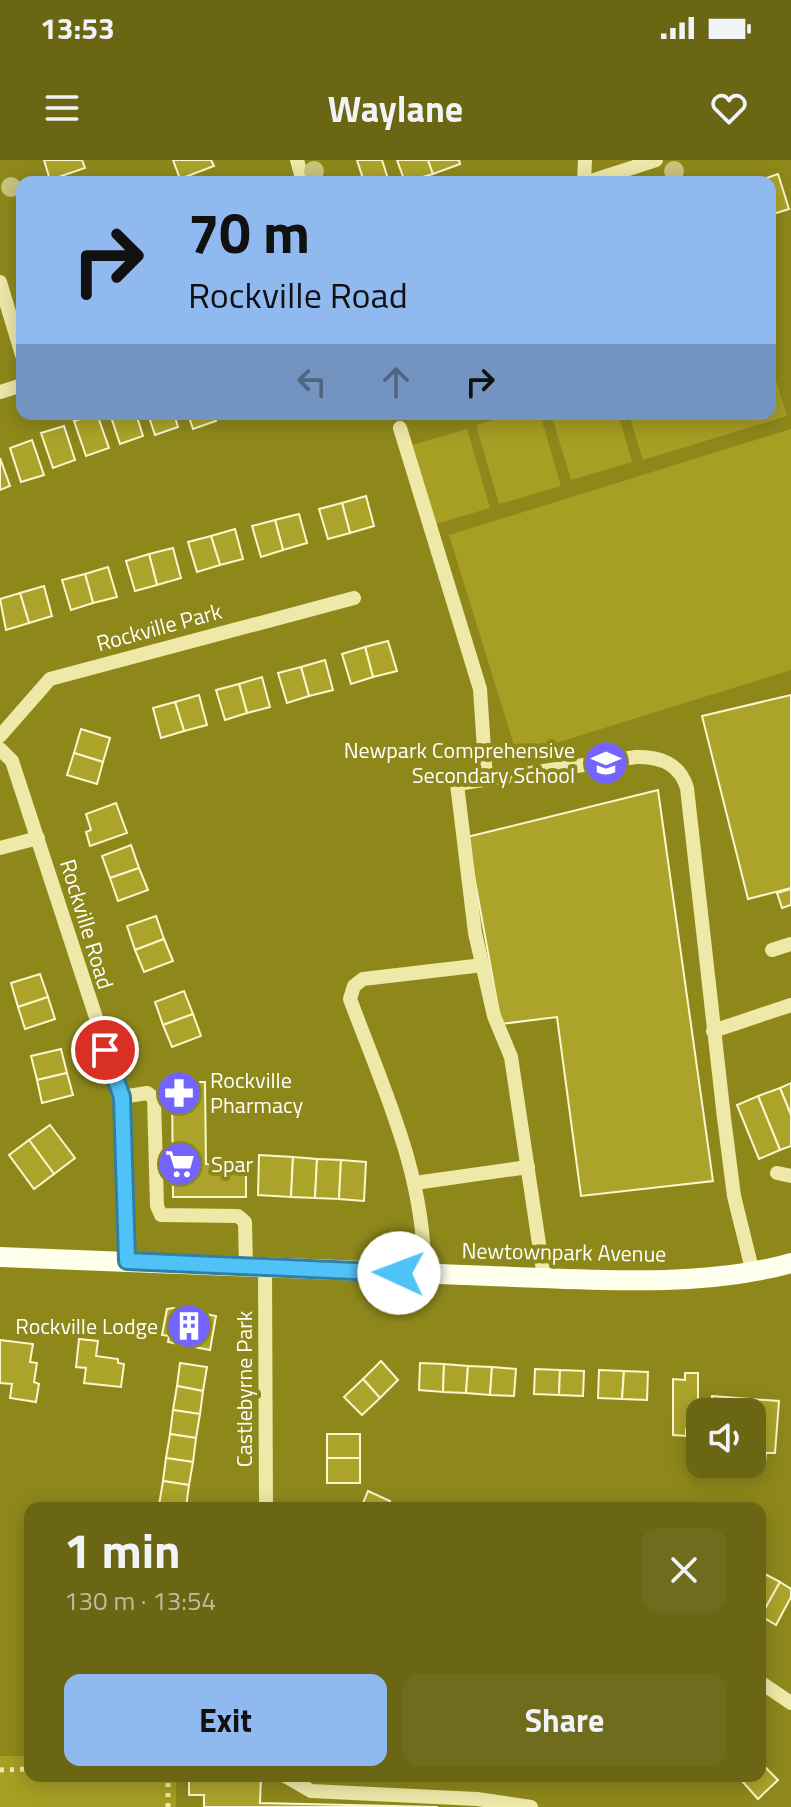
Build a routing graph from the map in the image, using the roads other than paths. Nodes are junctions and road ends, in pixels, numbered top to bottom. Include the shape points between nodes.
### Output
1 (656, 160) edge
2 (605, 176) edge
3 (0, 282) edge
4 (16, 335) edge
5 (400, 428) dead end
6 (354, 598) dead end
7 (0, 736) edge
8 (0, 749) edge
9 (486, 779) junction
10 (38, 838) junction
11 (0, 848) edge
12 (791, 944) edge
13 (772, 950) dead end
14 (483, 965) junction
15 (791, 1005) edge
16 (713, 1031) junction
17 (122, 1097) junction
18 (528, 1167) junction
19 (415, 1183) junction
20 (0, 1257) edge
21 (127, 1261) junction
22 (791, 1263) edge
23 (256, 1269) junction
24 (753, 1273) junction
25 (424, 1274) junction
26 (544, 1277) junction
27 (266, 1502) edge
28 (766, 1686) edge
29 (791, 1703) edge
30 (295, 1782) edge
31 (457, 1804) edge
32 (531, 1807) edge

1 - 2 street
3 - 4 street
5 - 9 street via 480,689
6 - 7 street, Rockville Park via 50,679
8 - 10 street, Rockville Road via 12,761
9 - 14 street via 457,784
9 - 16 street via 636,757 670,764 683,776
10 - 11 street
10 - 17 street, Rockville Road
12 - 13 street
14 - 18 street via 494,1016 511,1057
14 - 19 street via 363,979 354,986 350,999
15 - 16 street
16 - 24 street via 734,1196
17 - 21 street, Rockville Road
17 - 23 street, Castlebyrne Park via 147,1093 154,1098 161,1215 238,1216 245,1222
18 - 19 street
18 - 26 street
19 - 25 street
20 - 21 main road, Newtownpark Avenue
21 - 23 main road, Newtownpark Avenue
22 - 24 main road, Newtownpark Avenue
23 - 25 main road, Newtownpark Avenue
23 - 27 street, Castlebyrne Park
24 - 26 main road, Newtownpark Avenue
25 - 26 main road, Newtownpark Avenue
28 - 29 street
30 - 31 street via 311,1791
31 - 32 street via 477,1799

